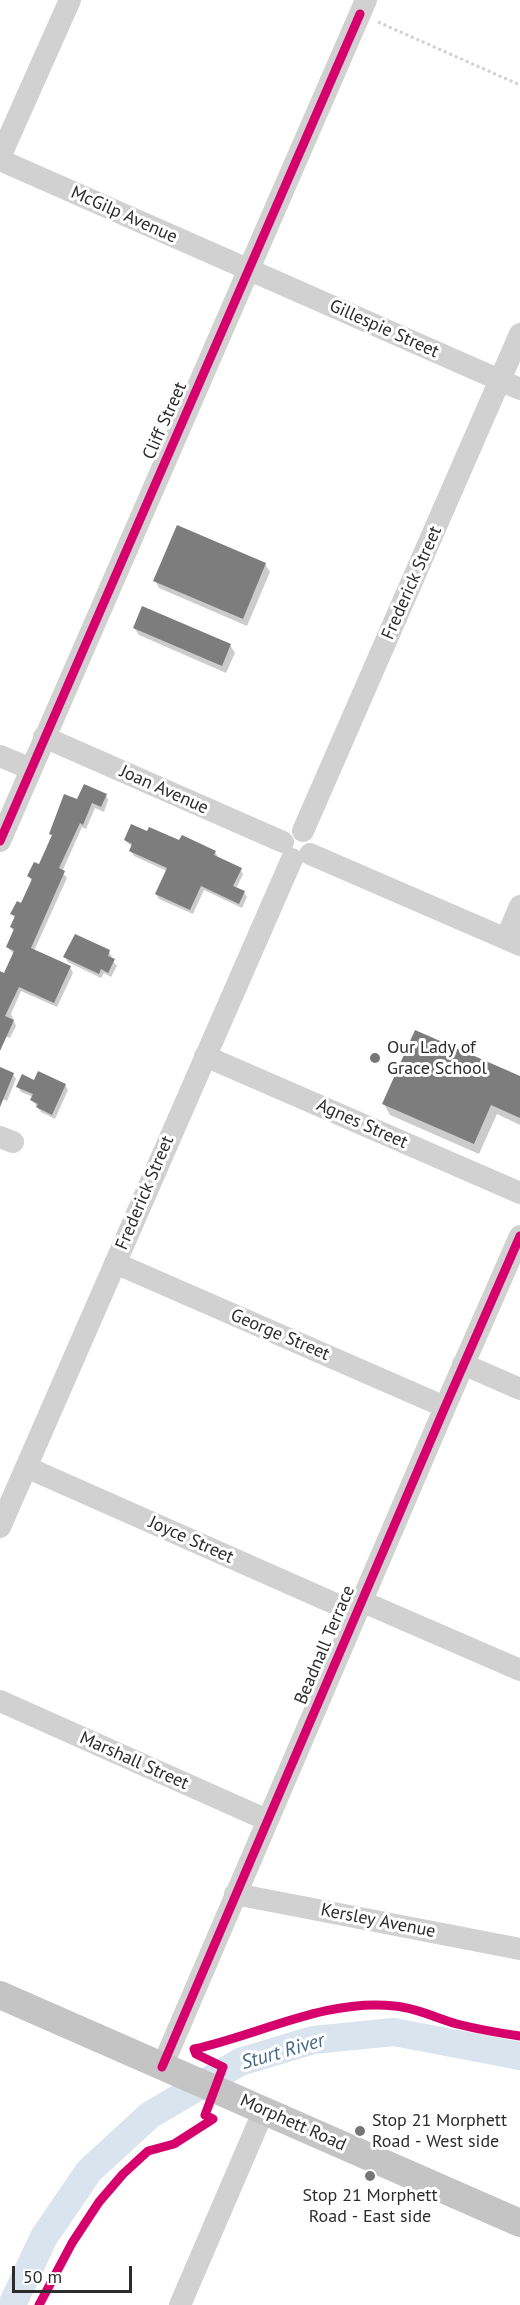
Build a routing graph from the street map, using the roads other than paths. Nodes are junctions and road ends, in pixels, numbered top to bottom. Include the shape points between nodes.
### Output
1 (70, 0) edge
2 (363, 7) edge
3 (0, 159) edge
4 (249, 269) junction
5 (520, 334) edge
6 (510, 385) edge
7 (44, 737) junction
8 (0, 756) edge
9 (31, 769) junction
10 (0, 841) edge
11 (295, 851) junction
12 (520, 906) edge
13 (513, 942) edge
14 (205, 1056) junction
15 (520, 1193) edge
16 (520, 1236) edge
17 (115, 1263) junction
18 (463, 1364) junction
19 (520, 1389) edge
20 (445, 1407) junction
21 (26, 1467) junction
22 (0, 1527) edge
23 (359, 1607) junction
24 (520, 1670) edge
25 (0, 1701) edge
26 (267, 1820) junction
27 (235, 1894) junction
28 (520, 1949) edge
29 (0, 1995) edge
30 (170, 2070) junction
31 (264, 2110) junction
32 (520, 2223) edge
33 (180, 2305) edge

1 - 3 street
2 - 4 street, Cliff Street
3 - 4 street, McGilp Avenue
4 - 6 street, Gillespie Street
4 - 7 street, Cliff Street
5 - 6 street, Frederick Street
6 - 11 street, Frederick Street via 303,831 311,838 312,849
7 - 9 street, Cliff Street
7 - 11 street, Joan Avenue
8 - 9 street
9 - 10 street, Cliff Street
11 - 13 street, Joan Avenue
11 - 14 street, Frederick Street
12 - 13 street
14 - 15 street, Agnes Street
14 - 17 street, Frederick Street
16 - 18 street, Beadnall Terrace
17 - 20 street, George Street
17 - 21 street, Frederick Street
18 - 19 street
18 - 20 street, Beadnall Terrace
20 - 23 street, Beadnall Terrace
21 - 22 street, Frederick Street
21 - 23 street, Joyce Street
23 - 24 street, Joyce Street
23 - 26 street, Beadnall Terrace
25 - 26 street, Marshall Street
26 - 27 street, Beadnall Terrace
27 - 28 street, Kersley Avenue
27 - 30 street, Beadnall Terrace
29 - 30 main road, Morphett Road
30 - 31 main road, Morphett Road
31 - 32 main road, Morphett Road
31 - 33 street

